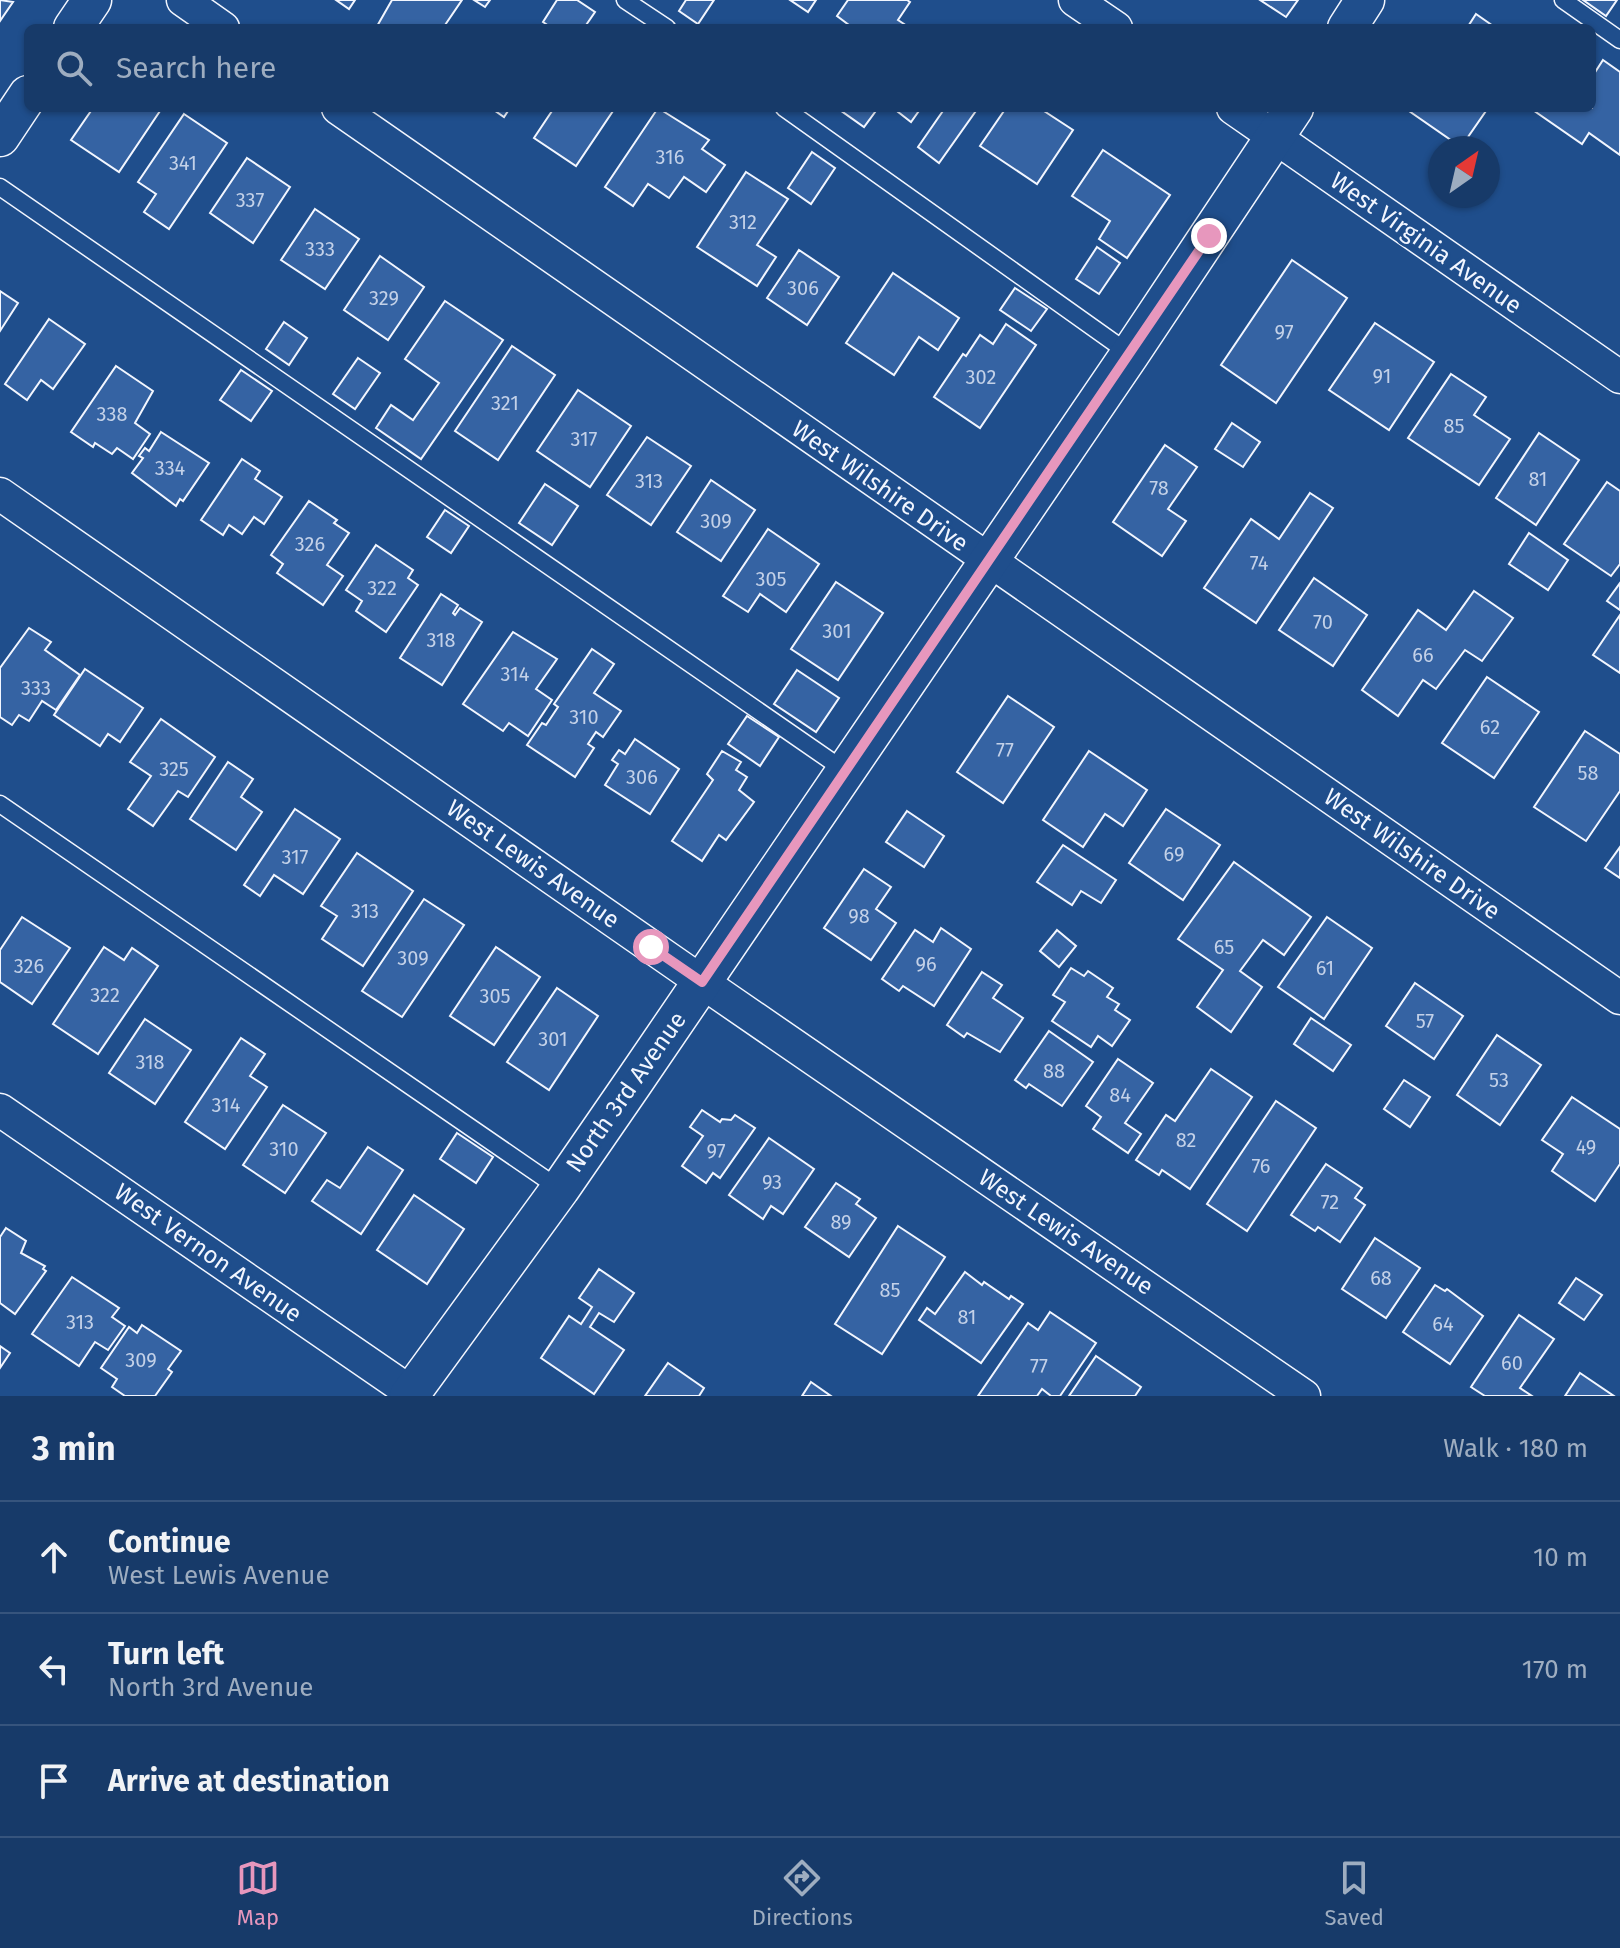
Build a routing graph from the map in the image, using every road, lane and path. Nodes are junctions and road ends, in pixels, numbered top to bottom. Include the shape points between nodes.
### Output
1 (92, 0) edge
2 (183, 0) edge
3 (625, 0) edge
4 (1075, 0) edge
5 (1365, 0) edge
6 (1563, 0) edge
7 (76, 24) edge
8 (217, 24) edge
9 (661, 24) edge
10 (1110, 24) edge
11 (1350, 24) edge
12 (1620, 40) edge
13 (24, 101) edge
14 (344, 112) edge
15 (790, 112) edge
16 (1248, 112) edge
17 (1284, 122) edge
18 (0, 137) edge
19 (0, 187) edge
20 (1130, 354) junction
21 (1620, 377) edge
22 (0, 494) edge
23 (988, 561) junction
24 (844, 770) junction
25 (0, 804) edge
26 (702, 982) junction
27 (1620, 998) edge
28 (0, 1110) edge
29 (560, 1189) junction
30 (412, 1395) edge
31 (1304, 1396) edge

1 - 7 street
2 - 8 street
3 - 9 lane
4 - 10 street
5 - 11 street
6 - 12 lane
13 - 18 street
14 - 23 street, West Wilshire Drive
15 - 20 lane
16 - 17 street, West Virginia Avenue
17 - 20 street, North 3rd Avenue
17 - 21 street, West Virginia Avenue
19 - 24 lane
20 - 23 street, North 3rd Avenue
22 - 26 street, West Lewis Avenue
23 - 24 street, North 3rd Avenue
23 - 27 street, West Wilshire Drive
24 - 26 street, North 3rd Avenue
25 - 29 lane
26 - 29 street, North 3rd Avenue
26 - 31 street, West Lewis Avenue
28 - 30 street, West Vernon Avenue
29 - 30 street, North 3rd Avenue

